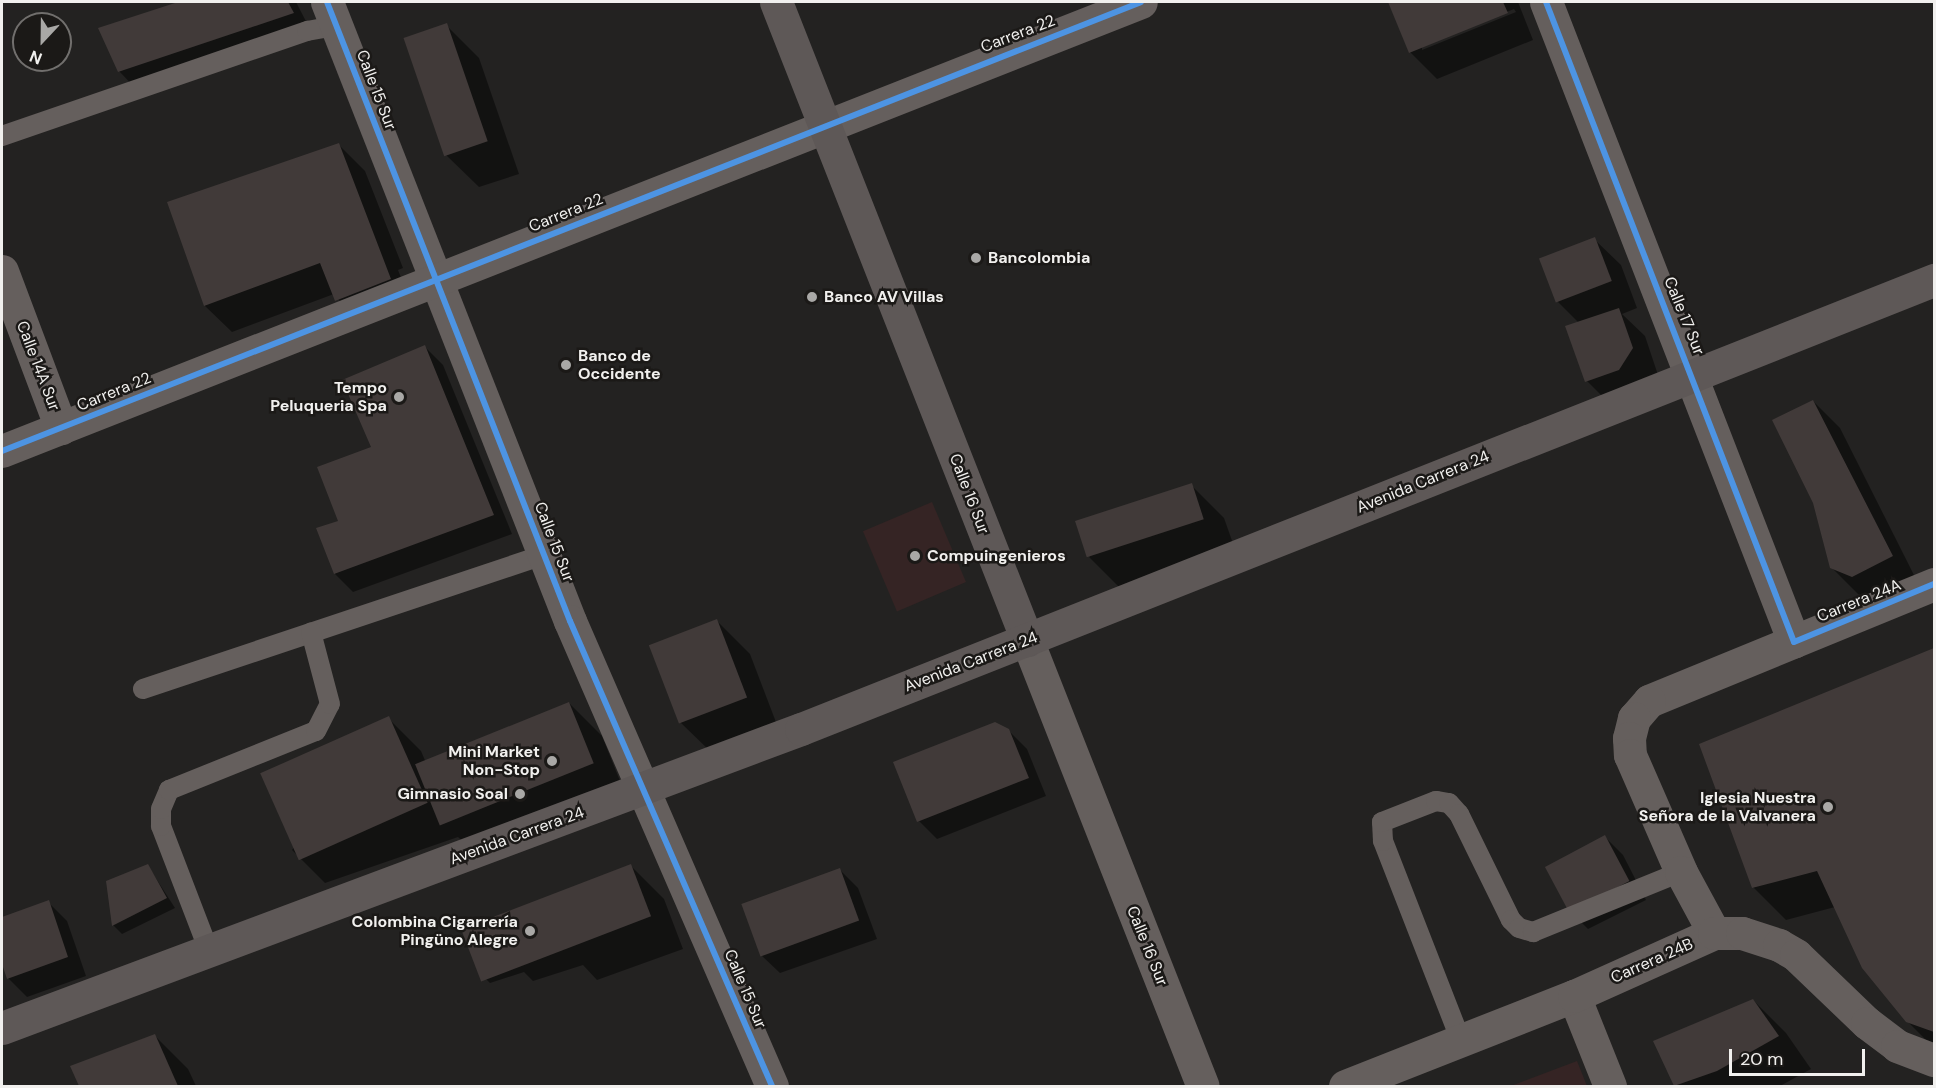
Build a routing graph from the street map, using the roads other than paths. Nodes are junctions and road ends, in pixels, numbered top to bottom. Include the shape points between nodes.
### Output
1 (776, 2) edge
2 (1141, 2) edge
3 (1546, 2) edge
4 (332, 14) edge
5 (825, 124) junction
6 (2, 135) edge
7 (2, 271) edge
8 (436, 279) junction
9 (1935, 280) edge
10 (1693, 374) junction
11 (61, 428) junction
12 (2, 451) edge
13 (544, 555) junction
14 (1935, 584) edge
15 (311, 632) junction
16 (1027, 640) junction
17 (1794, 642) junction
18 (143, 689) dead end
19 (644, 789) junction
20 (1681, 872) junction
21 (1714, 933) junction
22 (209, 951) junction
23 (1574, 996) junction
24 (2, 1028) edge
25 (1461, 1041) junction
26 (1935, 1060) edge
27 (771, 1086) edge
28 (1203, 1086) edge
29 (1345, 1086) edge
30 (1610, 1086) edge

1 - 5 main road, Calle 16 Sur
2 - 5 street, Carrera 22
3 - 10 street, Calle 17 Sur
4 - 6 lane via 307,31
4 - 8 street, Calle 15 Sur
5 - 8 street, Carrera 22
5 - 16 main road, Calle 16 Sur
7 - 11 street, Calle 14A Sur
8 - 11 street, Carrera 22
8 - 13 street, Calle 15 Sur
9 - 10 main road, Avenida Carrera 24
10 - 16 main road, Avenida Carrera 24
10 - 17 street, Calle 17 Sur
11 - 12 street, Carrera 22
13 - 15 lane
13 - 19 street, Calle 15 Sur
14 - 17 street, Carrera 24A
15 - 18 lane
15 - 22 lane via 330,704 316,731 169,790 161,809 160,826
16 - 19 main road, Avenida Carrera 24
16 - 28 street, Calle 16 Sur
17 - 20 street, Carrera 24A via 1676,689 1649,702 1634,718 1630,755
19 - 22 main road, Avenida Carrera 24
19 - 27 street, Calle 15 Sur
20 - 21 street, Carrera 24A
20 - 25 lane via 1533,932 1510,920 1459,814 1449,803 1436,801 1382,822 1383,841
21 - 23 street, Carrera 24B
21 - 26 street, Carrera 24B via 1742,933 1779,945 1897,1046
22 - 24 main road, Avenida Carrera 24
23 - 25 street, Carrera 24B
23 - 30 street
25 - 29 street, Carrera 24B

